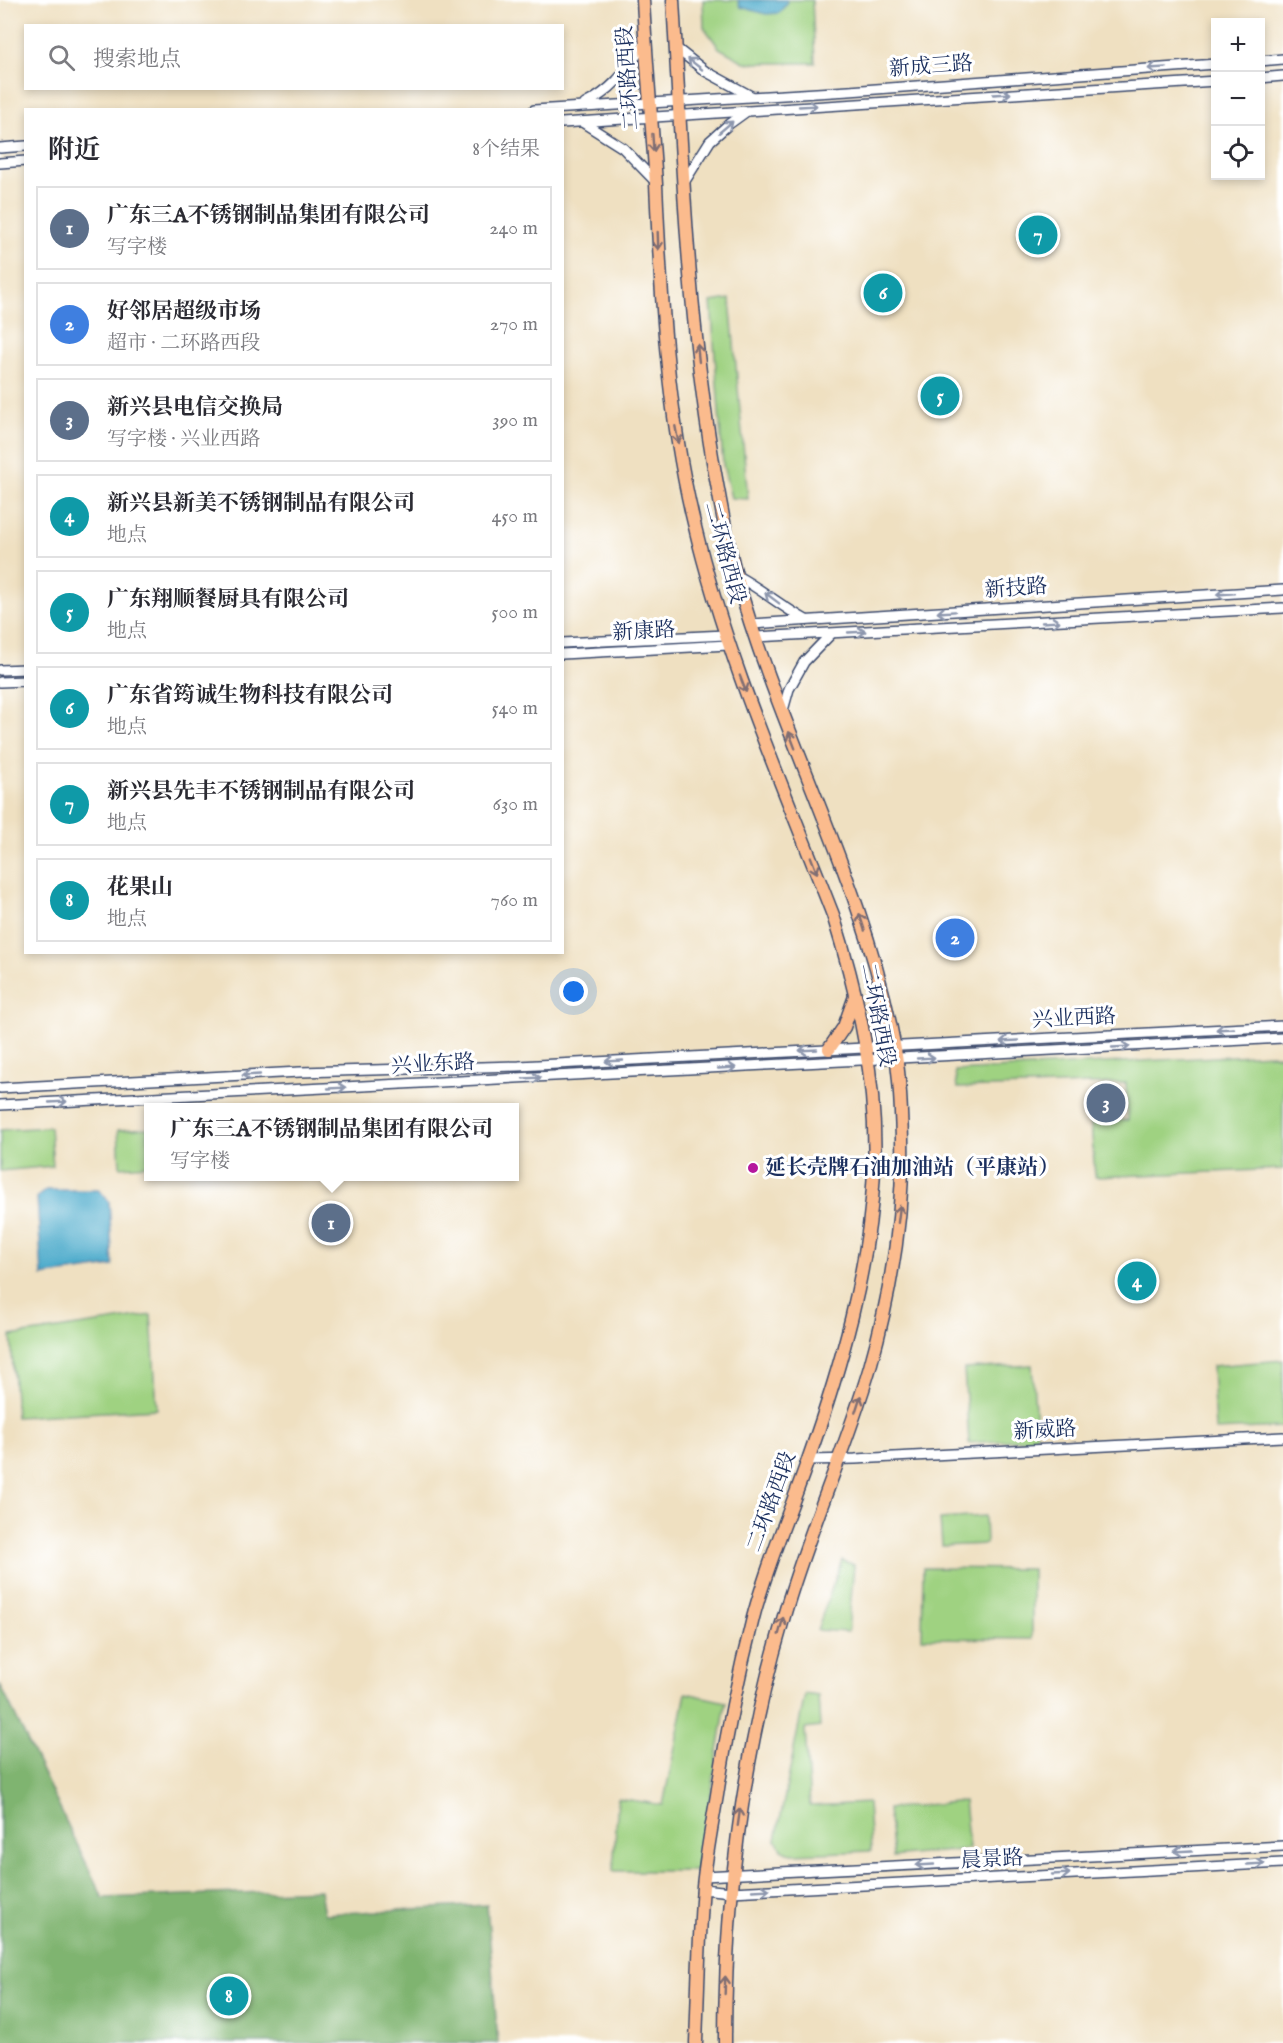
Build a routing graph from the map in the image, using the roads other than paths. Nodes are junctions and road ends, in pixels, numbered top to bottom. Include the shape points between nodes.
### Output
1 (643, 0) edge
2 (673, 0) edge
3 (645, 43) junction
4 (676, 48) junction
5 (1283, 59) edge
6 (1265, 61) edge
7 (1211, 64) edge
8 (1283, 76) edge
9 (1265, 78) edge
10 (1211, 81) edge
11 (753, 97) junction
12 (679, 101) junction
13 (650, 102) junction
14 (580, 106) junction
15 (557, 108) edge
16 (749, 110) junction
17 (680, 115) junction
18 (651, 117) junction
19 (582, 122) junction
20 (564, 123) edge
21 (24, 146) edge
22 (0, 148) edge
23 (24, 161) edge
24 (0, 163) edge
25 (656, 183) junction
26 (683, 184) junction
27 (737, 576) junction
28 (1283, 590) edge
29 (1283, 608) edge
30 (806, 621) junction
31 (752, 624) junction
32 (831, 634) junction
33 (756, 637) junction
34 (727, 640) junction
35 (564, 643) edge
36 (564, 654) edge
37 (24, 669) edge
38 (0, 670) edge
39 (24, 681) edge
40 (0, 682) edge
41 (782, 714) junction
42 (856, 995) junction
43 (1283, 1026) edge
44 (1283, 1038) edge
45 (895, 1047) junction
46 (867, 1048) junction
47 (829, 1049) junction
48 (897, 1060) junction
49 (868, 1061) junction
50 (0, 1088) edge
51 (0, 1105) edge
52 (1283, 1437) edge
53 (839, 1459) junction
54 (808, 1460) junction
55 (1283, 1846) edge
56 (1283, 1863) edge
57 (733, 1875) junction
58 (704, 1876) junction
59 (703, 1889) junction
60 (731, 1892) junction
61 (696, 2043) edge
62 (725, 2043) edge

1 - 3 main road, 二环路西段
2 - 4 main road, 二环路西段
3 - 13 main road, 二环路西段
3 - 14 street via 620,78 601,96
11 -> 4 street via 705,71
4 - 12 main road, 二环路西段
5 - 6 street
7 -> 11 street, 新成三路
8 - 9 street
16 -> 10 street, 新成三路
11 - 12 street, 新成三路
12 - 13 street, 新成三路
12 - 17 main road, 二环路西段
13 - 14 street, 新成三路
13 - 18 main road, 二环路西段
14 - 15 street, 新成三路
16 - 17 street, 新成三路
26 -> 16 street via 710,141
17 - 18 street, 新成三路
17 - 26 main road, 二环路西段
18 - 19 street, 新成三路
18 -> 25 main road, 二环路西段
19 - 20 street, 新成三路
19 - 25 street via 623,148
21 - 22 street
23 - 24 street
25 -> 34 main road, 二环路西段 via 659,272 672,409 693,522
27 -> 26 main road, 二环路西段 via 702,400
30 -> 27 street
27 - 31 main road, 二环路西段
28 -> 30 street, 新技路
32 -> 29 street, 新技路
30 - 31 street, 新技路
31 - 33 main road, 二环路西段
32 - 33 street, 新技路
32 - 41 street via 804,662 789,689
33 - 41 main road, 二环路西段
34 - 35 street, 新康路
34 - 36 street, 新康路
34 -> 42 main road, 二环路西段 via 833,915
37 - 38 street
39 - 40 street
45 -> 41 main road, 二环路西段 via 872,953 850,887
42 - 46 main road, 二环路西段
42 - 47 main road via 844,1027
43 -> 45 street, 兴业西路
48 -> 44 street, 兴业西路
45 - 46 street, 兴业西路
45 - 48 main road, 二环路西段
46 - 47 street, 兴业东路
46 - 49 main road, 二环路西段
47 -> 50 street, 兴业东路
48 - 49 street, 兴业西路
53 -> 48 main road, 二环路西段 via 870,1366 895,1250 902,1160
51 -> 49 street, 兴业东路
49 - 54 main road, 二环路西段 via 874,1171 860,1286
52 - 53 street, 新威路
53 - 54 street, 新威路
57 -> 53 main road, 二环路西段 via 744,1784 762,1697 784,1616
54 - 58 main road, 二环路西段 via 748,1638 725,1744
55 -> 57 street, 晨景路
60 -> 56 street, 晨景路
57 - 58 street, 晨景路
57 - 60 main road, 二环路西段
58 - 59 main road, 二环路西段
59 - 60 street, 晨景路
59 - 61 main road, 二环路西段
62 -> 60 main road, 二环路西段

